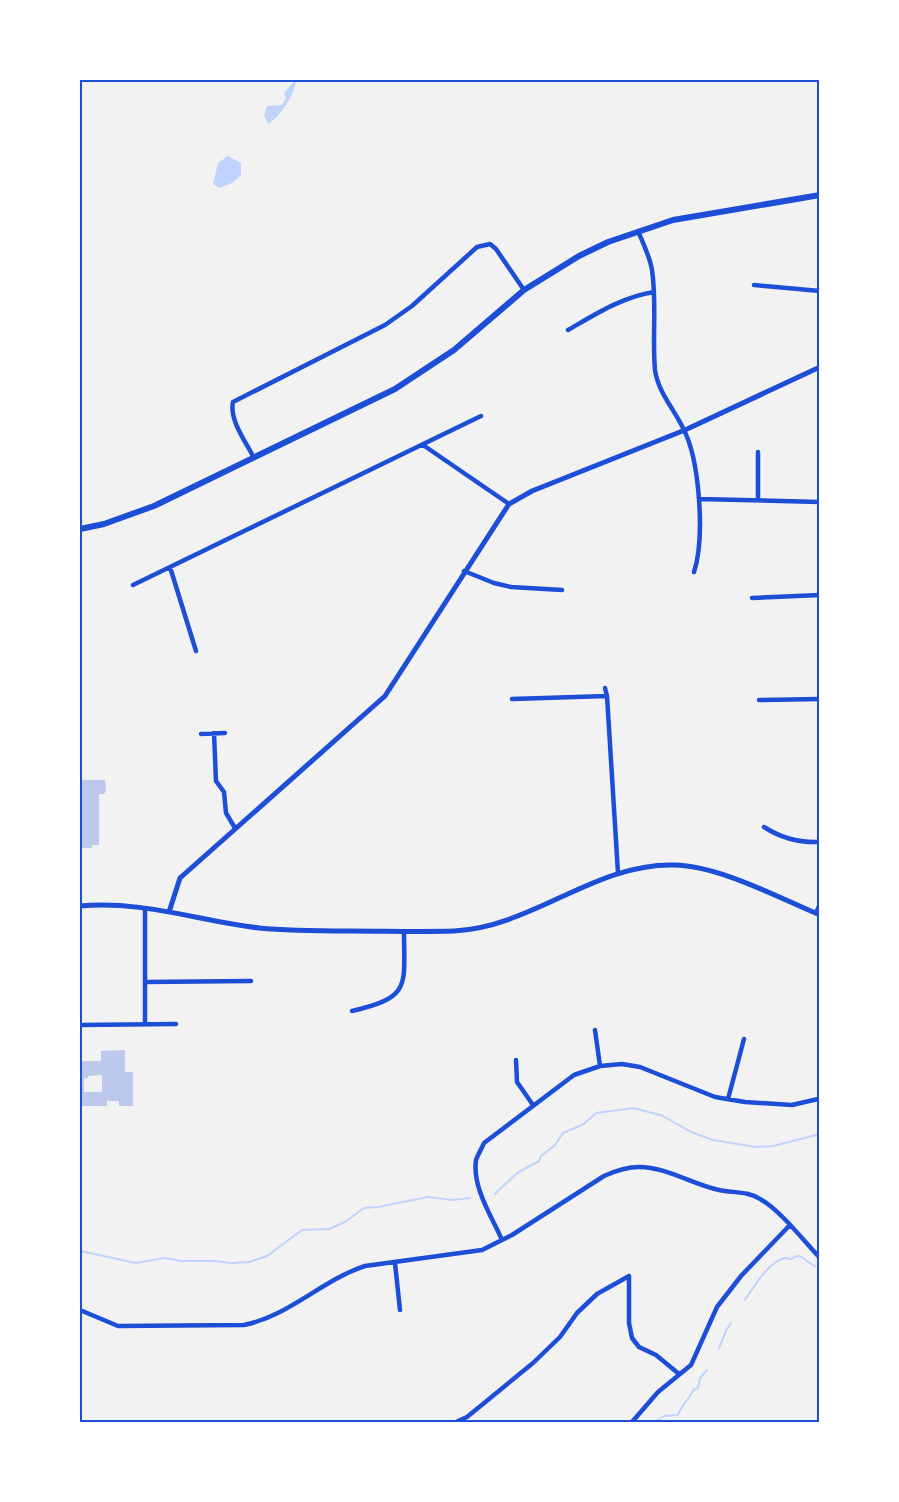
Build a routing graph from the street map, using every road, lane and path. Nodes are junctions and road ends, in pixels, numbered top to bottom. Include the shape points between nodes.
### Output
1 (819, 195) edge
2 (638, 231) junction
3 (754, 285) dead end
4 (524, 290) junction
5 (819, 291) edge
6 (654, 292) junction
7 (568, 330) dead end
8 (819, 367) edge
9 (481, 416) dead end
10 (684, 430) junction
11 (423, 444) junction
12 (758, 452) dead end
13 (254, 458) junction
14 (699, 499) junction
15 (758, 500) junction
16 (819, 502) edge
17 (509, 504) junction
18 (80, 530) edge
19 (170, 567) junction
20 (464, 571) junction
21 (694, 572) dead end
22 (133, 585) dead end
23 (562, 590) dead end
24 (819, 595) edge
25 (752, 598) dead end
26 (196, 651) dead end
27 (605, 688) dead end
28 (607, 696) junction
29 (512, 699) dead end
30 (819, 699) edge
31 (759, 700) dead end
32 (214, 733) junction
33 (225, 733) dead end
34 (201, 734) dead end
35 (764, 827) dead end
36 (235, 828) junction
37 (819, 842) edge
38 (618, 873) junction
39 (819, 904) edge
40 (80, 906) edge
41 (145, 908) junction
42 (169, 912) junction
43 (818, 914) edge
44 (404, 931) junction
45 (251, 981) dead end
46 (145, 982) junction
47 (352, 1011) dead end
48 (145, 1024) junction
49 (176, 1024) dead end
50 (80, 1025) edge
51 (595, 1030) dead end
52 (744, 1040) dead end
53 (516, 1060) dead end
54 (600, 1066) junction
55 (728, 1099) junction
56 (818, 1099) edge
57 (533, 1105) junction
58 (789, 1226) junction
59 (502, 1240) junction
60 (819, 1258) edge
61 (395, 1263) junction
62 (80, 1310) edge
63 (400, 1310) dead end
64 (679, 1374) junction
65 (456, 1422) edge
66 (632, 1422) edge

1 - 2 main road via 682,218
2 - 4 main road via 579,256
2 - 6 street via 652,267
3 - 5 street
4 - 13 main road via 463,343 415,377
4 - 13 street via 496,249 490,244 477,247 385,325 233,402 233,417
6 - 7 street via 618,302
6 - 10 street via 656,373
8 - 10 street
9 - 11 street
10 - 14 street
10 - 17 street via 532,491
11 - 17 street
11 - 19 street
12 - 15 street
13 - 18 main road via 146,510
14 - 15 street
14 - 21 street
15 - 16 street
17 - 20 street
19 - 22 street
19 - 26 street
20 - 23 street via 511,588
20 - 36 street via 385,696
24 - 25 street
27 - 28 street
28 - 29 street
28 - 38 street
30 - 31 street
32 - 33 street
32 - 34 street
32 - 36 street via 216,781 224,792 226,813
35 - 37 street via 777,836
36 - 42 street via 180,878
38 - 43 street via 658,865 693,866
38 - 44 street via 507,921 456,931
39 - 43 street
40 - 41 street via 121,904
41 - 42 street
41 - 46 street
42 - 44 street via 259,928
44 - 47 street via 404,981 395,995 377,1005
45 - 46 street
46 - 48 street
48 - 49 street
48 - 50 street
51 - 54 street
52 - 55 street
53 - 57 street via 518,1082
54 - 55 street via 640,1067
54 - 57 street via 574,1076
55 - 56 street via 792,1105
57 - 59 street via 484,1143 477,1159 479,1190
58 - 59 street via 759,1198 638,1167 604,1176
58 - 60 street
58 - 64 street via 718,1305 691,1365
59 - 61 street via 482,1250
61 - 62 street via 351,1271 273,1316 244,1325 118,1326
61 - 63 street
64 - 65 street via 632,1338 629,1276 597,1294 533,1363
64 - 66 street

